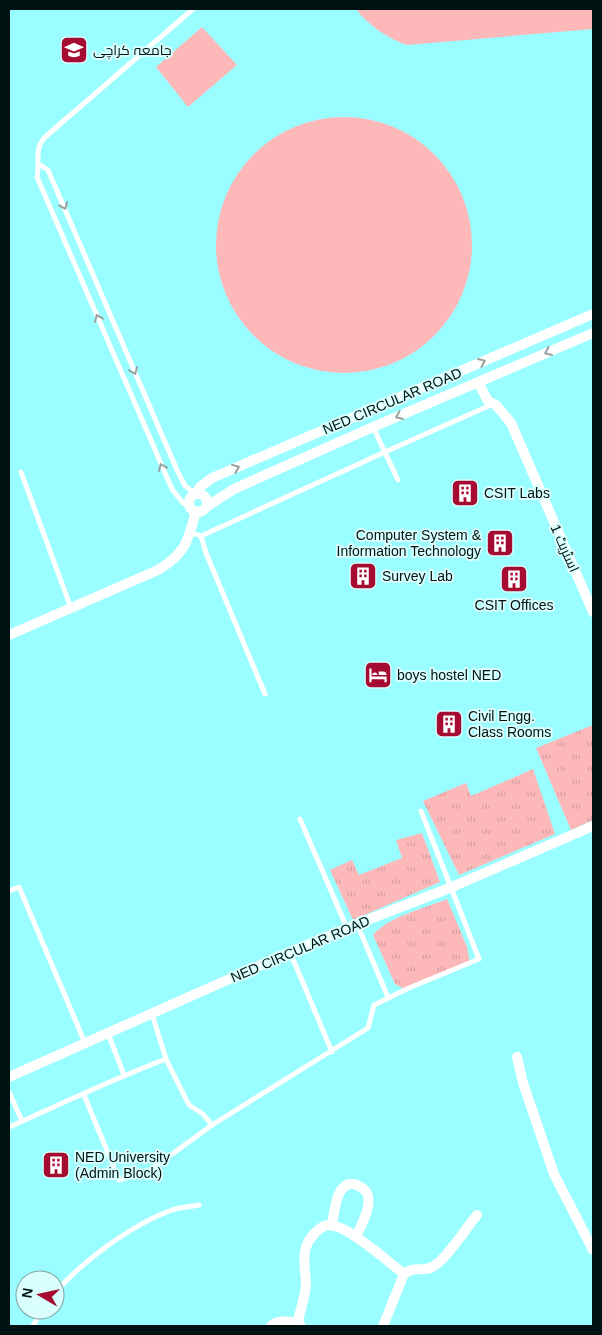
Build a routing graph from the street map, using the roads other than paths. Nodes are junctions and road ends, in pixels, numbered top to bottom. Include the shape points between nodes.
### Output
1 (193, 9) edge
2 (40, 165) junction
3 (593, 314) edge
4 (593, 333) edge
5 (478, 382) junction
6 (494, 404) junction
7 (374, 427) junction
8 (385, 452) junction
9 (21, 472) dead end
10 (398, 480) dead end
11 (196, 494) junction
12 (206, 507) junction
13 (192, 509) junction
14 (190, 531) junction
15 (201, 536) junction
16 (71, 608) junction
17 (593, 612) edge
18 (9, 635) edge
19 (266, 694) dead end
20 (422, 812) dead end
21 (300, 819) dead end
22 (593, 826) edge
23 (452, 887) junction
24 (9, 891) edge
25 (352, 926) junction
26 (290, 952) junction
27 (388, 997) junction
28 (152, 1014) junction
29 (108, 1033) junction
30 (86, 1043) junction
31 (332, 1052) junction
32 (517, 1057) dead end
33 (166, 1059) junction
34 (124, 1075) junction
35 (9, 1077) edge
36 (9, 1092) edge
37 (84, 1095) junction
38 (22, 1121) junction
39 (212, 1125) junction
40 (9, 1127) edge
41 (199, 1205) dead end
42 (477, 1215) dead end
43 (332, 1226) junction
44 (356, 1237) junction
45 (593, 1250) edge
46 (404, 1274) junction
47 (65, 1282) edge
48 (299, 1324) edge
49 (270, 1326) edge
50 (383, 1326) edge

1 - 2 lane via 38,144
2 -> 11 lane via 48,170 177,470 185,486
13 -> 2 lane via 177,496 168,479 38,177
11 -> 3 street, NED CIRCULAR ROAD via 212,478
4 -> 5 street, NED CIRCULAR ROAD
5 - 6 street, اسٹریٹ 1
5 -> 7 street, NED CIRCULAR ROAD
6 - 8 lane
6 - 17 street, اسٹریٹ 1 via 511,423
7 - 8 lane
7 - 12 street, NED CIRCULAR ROAD via 234,490
8 - 10 lane
8 - 15 lane
9 - 16 lane
11 - 12 street via 204,496
11 - 13 street via 190,498
12 - 13 street via 203,510
13 - 14 street
14 - 15 lane
14 - 16 street via 179,556 169,563
15 - 19 lane
16 - 18 street
20 - 23 lane
21 - 25 lane
22 - 23 street, NED CIRCULAR ROAD
23 - 25 street, NED CIRCULAR ROAD
23 - 27 lane via 479,959
24 - 30 lane via 19,887
25 - 26 street, NED CIRCULAR ROAD
25 - 27 lane
26 - 28 street, NED CIRCULAR ROAD
26 - 31 lane
27 - 31 lane via 374,1005 368,1028
28 - 29 street, NED CIRCULAR ROAD
28 - 33 lane
29 - 30 street, NED CIRCULAR ROAD
29 - 34 lane
30 - 35 street, NED CIRCULAR ROAD
31 - 39 lane
32 - 45 street via 554,1174
33 - 34 lane
33 - 39 lane via 189,1105
34 - 37 lane
36 - 38 lane
37 - 38 lane
37 - 39 lane via 119,1180 149,1171
38 - 40 lane
41 - 47 lane via 174,1209 154,1217 82,1264
42 - 46 street via 437,1263 429,1268 411,1269
43 - 44 street
43 - 44 street via 342,1189 351,1184 357,1185 368,1194 367,1212
43 - 48 street via 318,1231 306,1247 306,1286
44 - 46 street
46 - 50 street
48 - 49 street via 283,1321

